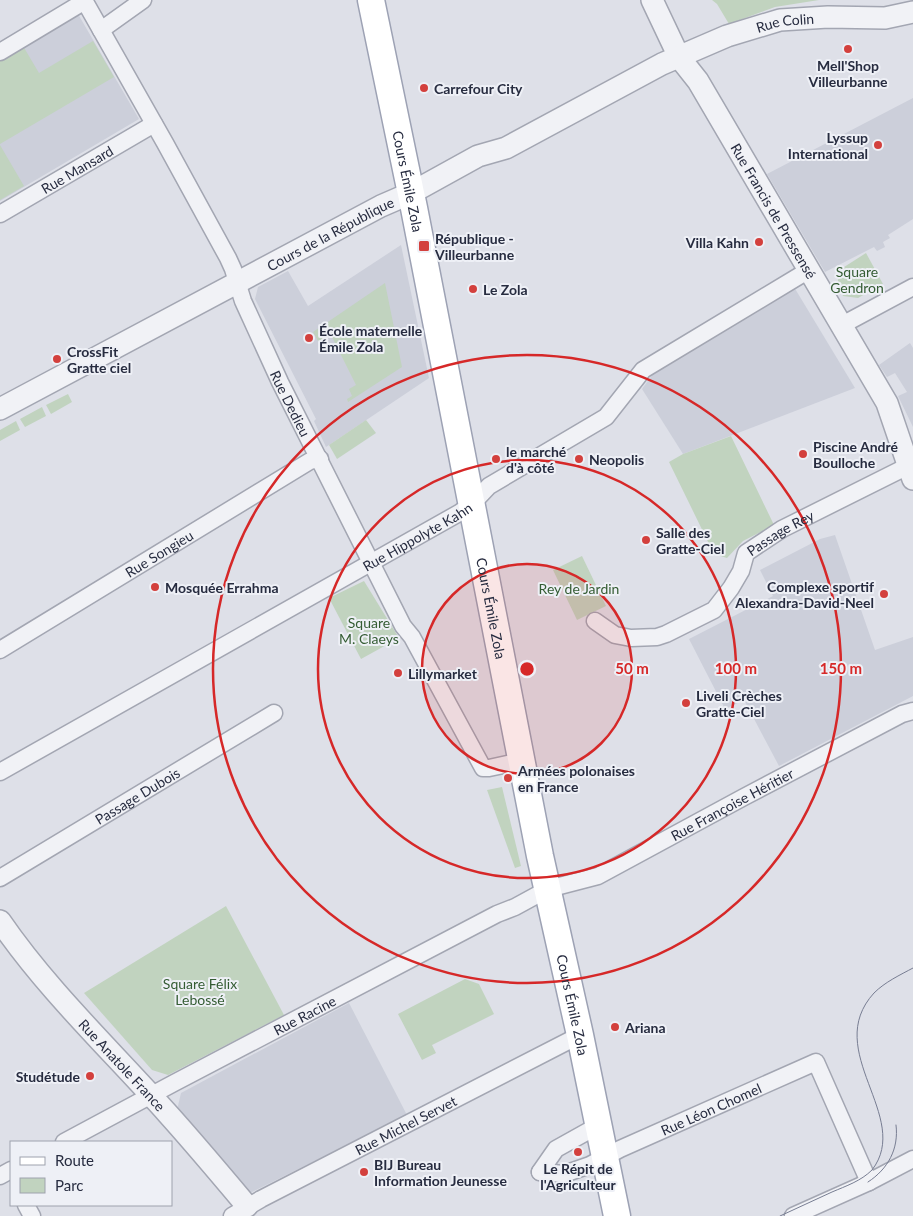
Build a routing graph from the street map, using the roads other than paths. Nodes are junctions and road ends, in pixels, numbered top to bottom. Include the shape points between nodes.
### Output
1 (143, 0) edge
2 (371, 0) edge
3 (652, 0) edge
4 (84, 1) edge
5 (913, 12) edge
6 (101, 30) junction
7 (0, 52) edge
8 (671, 60) junction
9 (154, 124) junction
10 (411, 193) junction
11 (0, 214) edge
12 (809, 270) junction
13 (237, 283) junction
14 (913, 287) edge
15 (842, 325) junction
16 (0, 409) edge
17 (320, 459) junction
18 (911, 472) edge
19 (472, 504) junction
20 (371, 562) junction
21 (596, 621) dead end
22 (0, 650) edge
23 (913, 711) edge
24 (274, 713) dead end
25 (522, 761) junction
26 (0, 772) edge
27 (0, 878) edge
28 (548, 890) junction
29 (0, 921) edge
30 (580, 1035) junction
31 (151, 1096) junction
32 (599, 1125) junction
33 (66, 1141) edge
34 (606, 1156) junction
35 (913, 1159) edge
36 (869, 1182) junction
37 (240, 1211) edge
38 (617, 1216) edge
39 (792, 1216) edge

1 - 6 street
2 - 10 main road, Cours Émile Zola
3 - 8 street, Rue Francis de Pressensé
4 - 6 street, Rue Dedieu
4 - 7 street
5 - 8 street, Rue Colin via 885,18 780,20 727,36
6 - 9 street, Rue Dedieu
8 - 10 street, Cours de la République via 506,148 478,156
8 - 12 street, Rue Francis de Pressensé via 698,82
9 - 11 street, Rue Mansard
9 - 13 street, Rue Dedieu via 228,258
10 - 13 street, Cours de la République
10 - 19 main road, Cours Émile Zola
12 - 15 street, Rue Francis de Pressensé
12 - 19 street, Rue Hippolyte Kahn via 643,370 606,417 489,486
13 - 16 street, Cours de la République
13 - 17 street, Rue Dedieu via 280,382
14 - 15 street
15 - 18 street, Rue Francis de Pressensé via 887,403
17 - 20 street, Rue Dedieu
17 - 22 street, Rue Songieu via 310,461
18 - 21 street, Passage Rey via 782,529 746,553 741,571 714,610 666,634 631,638 615,635
19 - 20 street, Rue Hippolyte Kahn
19 - 25 main road, Cours Émile Zola
20 - 25 street, Rue Dedieu via 483,768
20 - 26 street, Rue Hippolyte Kahn
23 - 28 street, Rue Françoise Héritier via 598,876
24 - 27 street, Passage Dubois
25 - 28 main road, Cours Émile Zola
28 - 30 main road, Cours Émile Zola
28 - 31 street, Rue Racine
29 - 31 street, Rue Anatole France via 67,1005
30 - 32 main road, Cours Émile Zola
30 - 37 street, Rue Michel Servet
31 - 33 street, Rue Racine
31 - 37 street, Rue Anatole France
32 - 34 main road, Cours Émile Zola
32 - 34 street, Rue Léon Chomel via 556,1149 540,1172 564,1174
34 - 36 street, Rue Léon Chomel via 816,1062
34 - 38 main road, Cours Émile Zola
35 - 36 street
36 - 39 street

